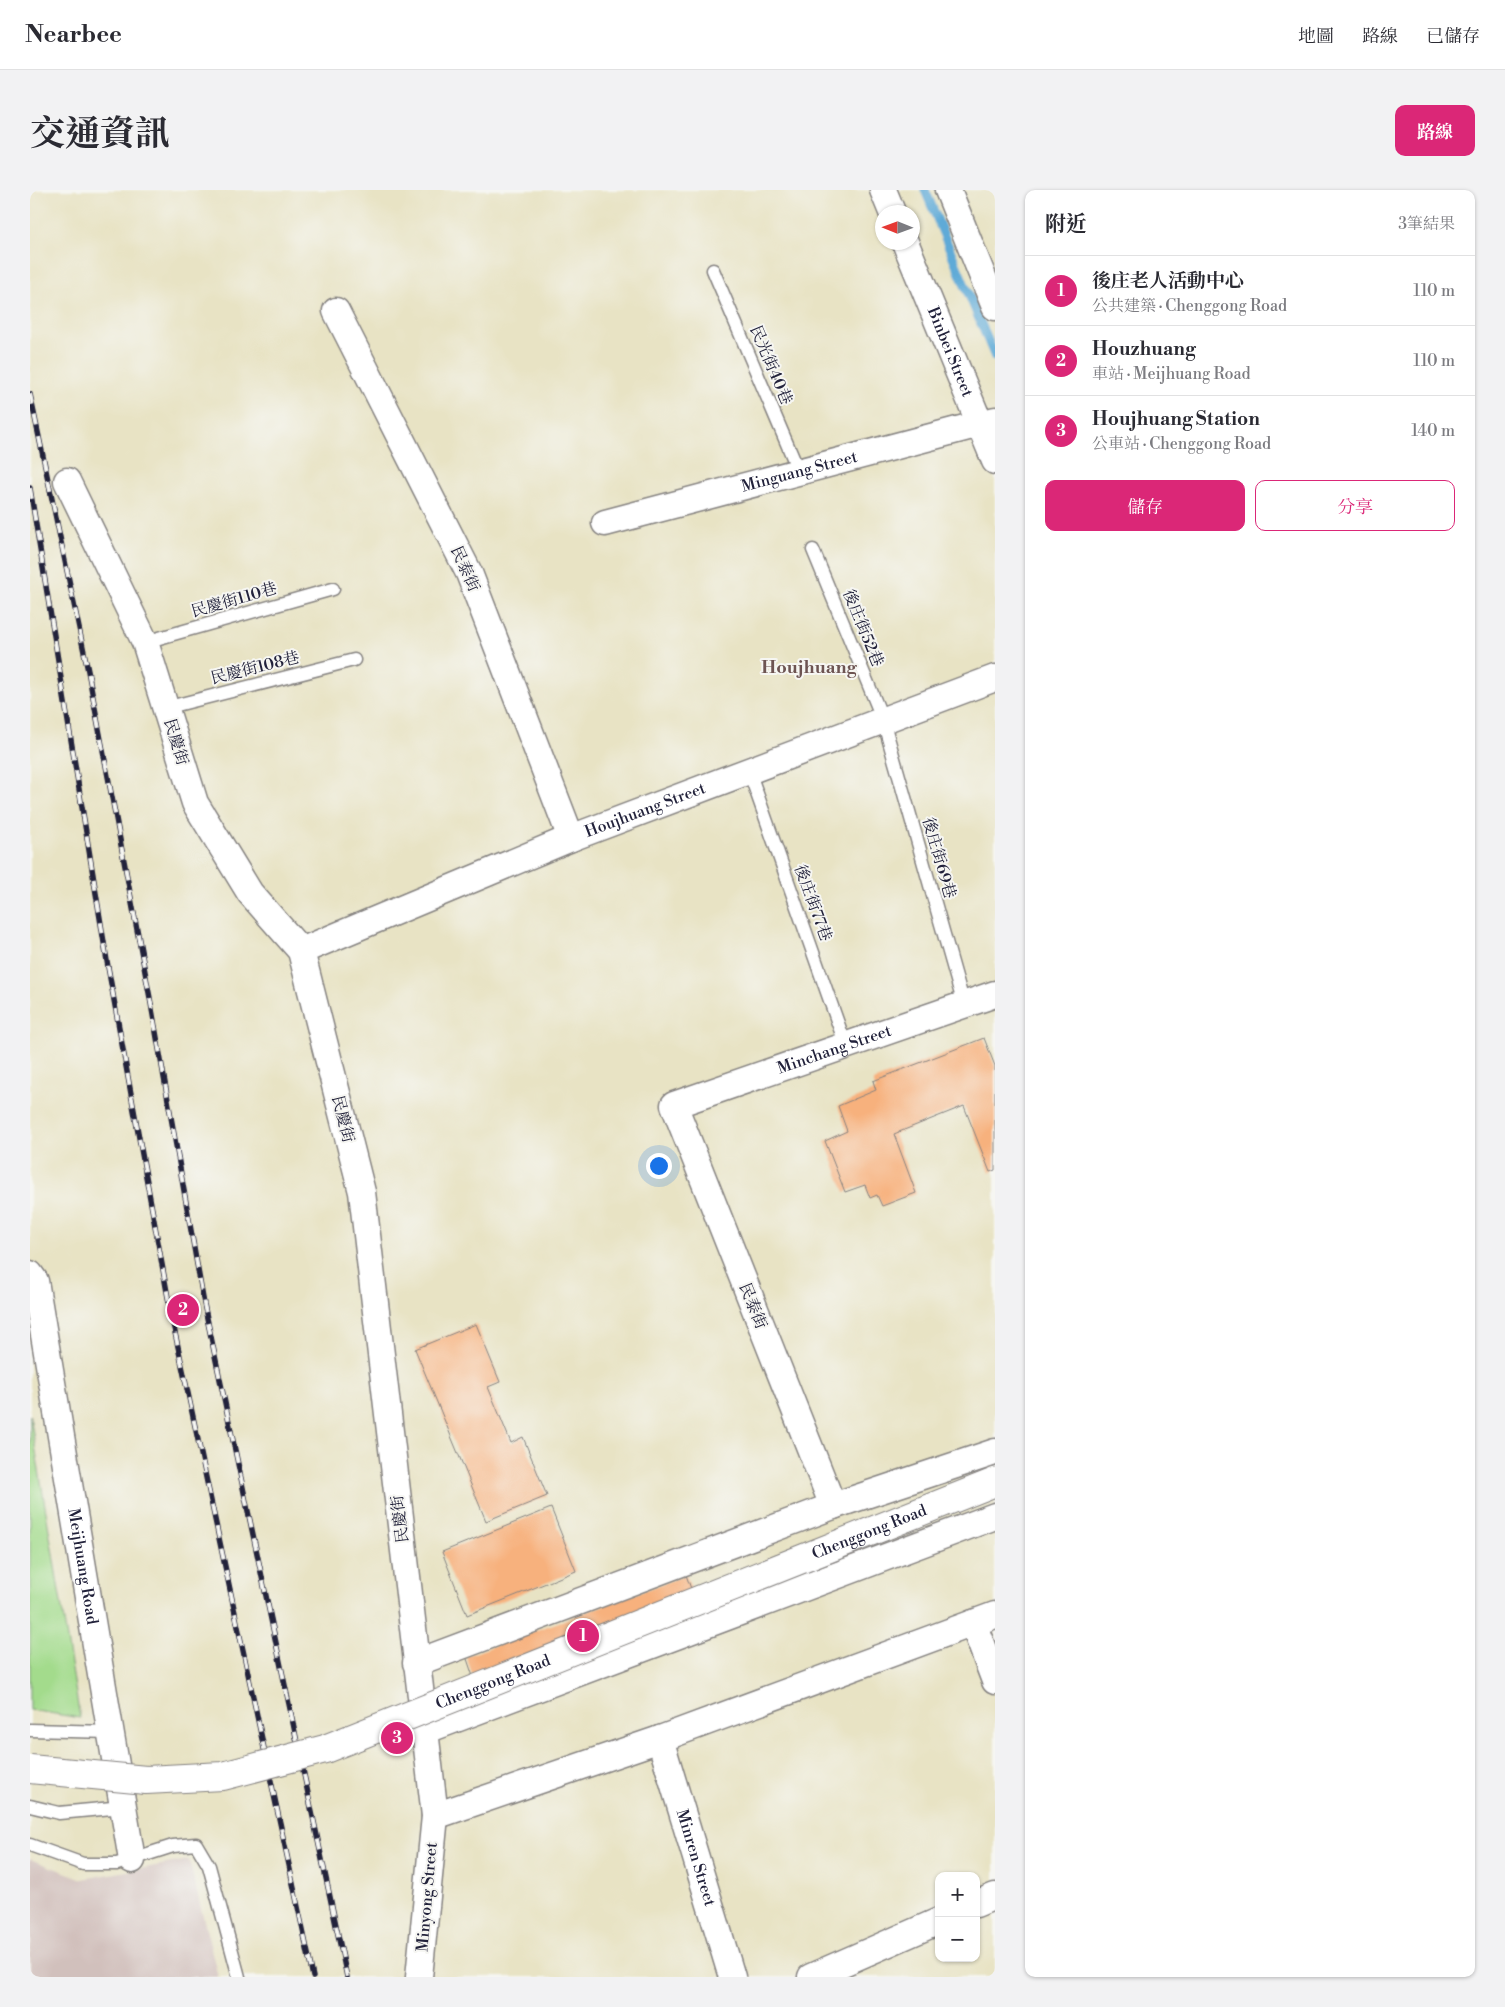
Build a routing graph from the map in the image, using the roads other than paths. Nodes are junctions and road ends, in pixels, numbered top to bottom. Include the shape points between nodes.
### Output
1 (883, 190) edge
2 (948, 190) edge
3 (889, 205) edge
4 (909, 250) edge
5 (713, 270) dead end
6 (995, 306) edge
7 (336, 311) dead end
8 (987, 422) edge
9 (995, 461) edge
10 (798, 472) junction
11 (67, 480) dead end
12 (604, 523) dead end
13 (813, 550) dead end
14 (333, 589) dead end
15 (145, 642) junction
16 (354, 660) dead end
17 (995, 678) edge
18 (165, 708) junction
19 (883, 720) junction
20 (749, 771) junction
21 (571, 838) junction
22 (301, 951) junction
23 (995, 994) edge
24 (964, 1005) junction
25 (846, 1046) junction
26 (674, 1105) joint
27 (30, 1274) edge
28 (995, 1452) edge
29 (995, 1482) edge
30 (833, 1506) junction
31 (995, 1516) edge
32 (984, 1619) edge
33 (416, 1663) junction
34 (995, 1681) edge
35 (30, 1730) edge
36 (424, 1730) junction
37 (110, 1732) junction
38 (660, 1739) junction
39 (30, 1769) edge
40 (30, 1806) edge
41 (123, 1808) junction
42 (434, 1816) junction
43 (30, 1845) edge
44 (132, 1860) junction
45 (995, 1896) edge
46 (980, 1902) edge
47 (935, 1923) edge
48 (239, 1977) edge
49 (419, 1977) edge
50 (732, 1977) edge
51 (812, 1977) edge

1 - 3 street
2 - 6 street
4 - 8 street, Binbei Street
5 - 10 lane, 民光街40巷
7 - 21 street, 民泰街 via 469,573
8 - 9 street, Binbei Street
8 - 10 street, Minguang Street
10 - 12 street, Minguang Street
11 - 15 street, 民慶街
13 - 19 lane, 後庄街52巷
14 - 15 lane, 民慶街110巷
15 - 18 street, 民慶街
16 - 18 lane, 民慶街108巷
17 - 19 street, Houjhuang Street
18 - 22 street, 民慶街 via 195,802 250,893
19 - 20 street, Houjhuang Street
19 - 24 lane, 後庄街69巷
20 - 21 street, Houjhuang Street
20 - 25 lane, 後庄街77巷
21 - 22 street, Houjhuang Street
22 - 33 street, 民慶街 via 362,1192
23 - 24 street, Minchang Street
24 - 25 street, Minchang Street
25 - 26 street, Minchang Street
26 - 30 street, 民泰街
27 - 37 street, Meijhuang Road via 35,1281
28 - 30 street, Chenggong Road
29 - 39 street, Chenggong Road, bridge via 325,1749 223,1776 146,1780
30 - 33 street, Chenggong Road
31 - 36 street, Chenggong Road
32 - 34 street
32 - 38 street
33 - 36 street, 民慶街
35 - 37 lane
36 - 42 street, 民慶街
37 - 41 street, Meijhuang Road
38 - 42 street
38 - 50 street, Minren Street
40 - 41 lane via 59,1813
41 - 44 street, Meijhuang Road
42 - 49 street, Minyong Street
43 - 44 lane via 83,1864 118,1864
44 - 48 lane via 173,1846 196,1844 209,1866
45 - 46 street
47 - 51 street

